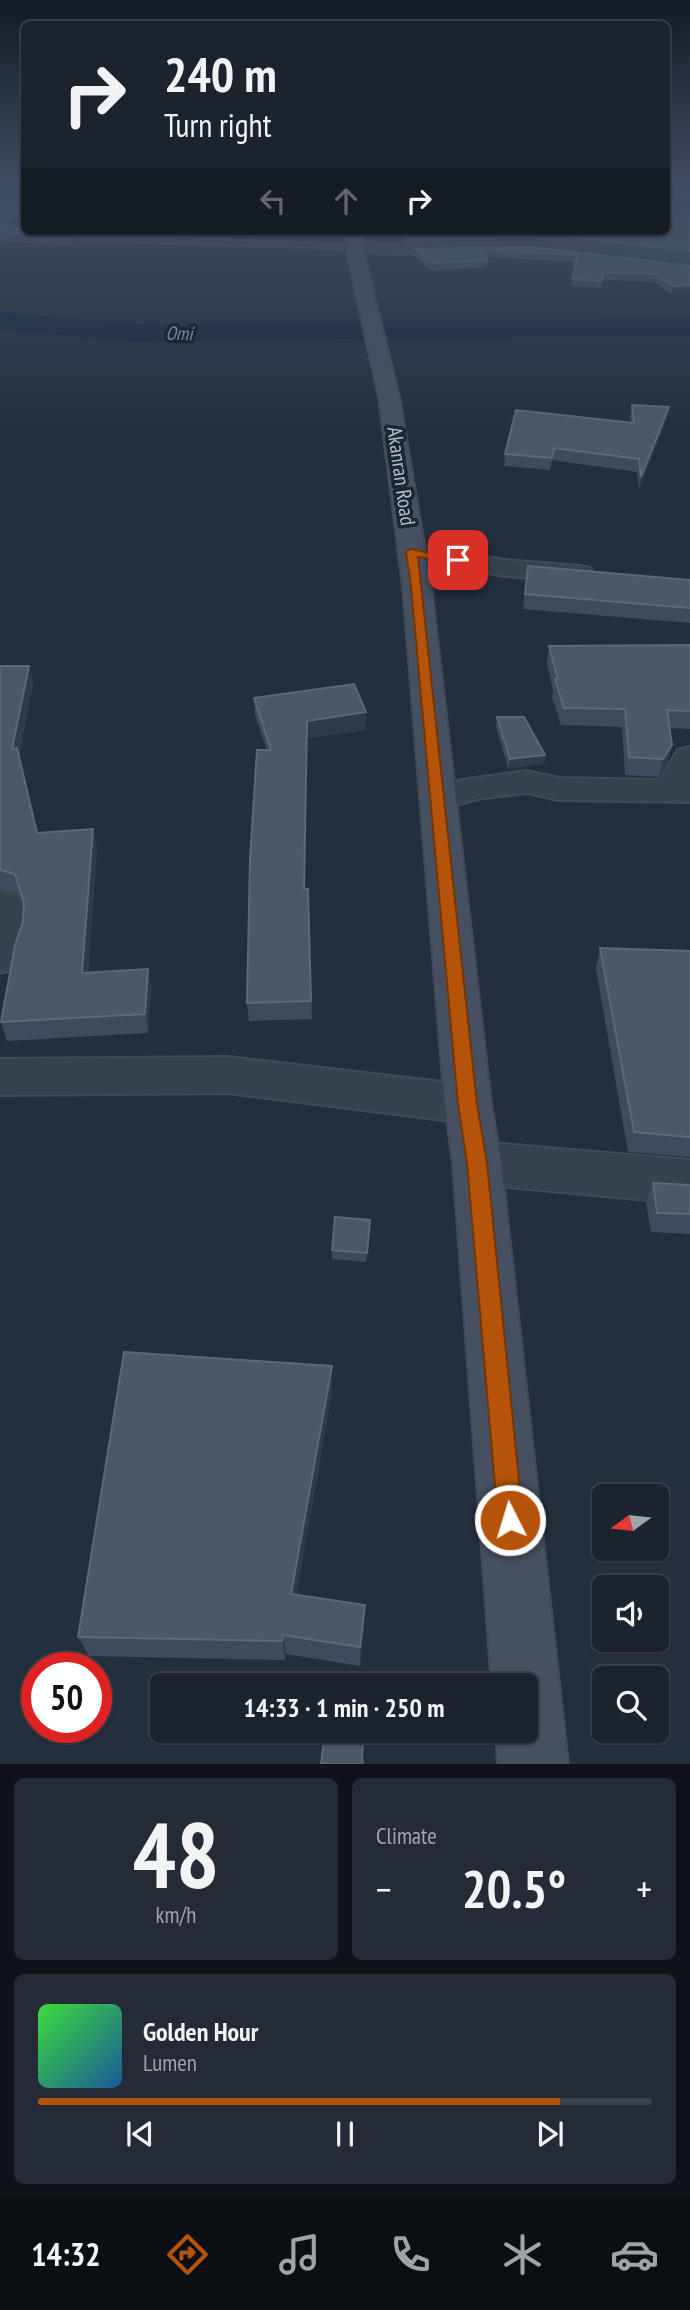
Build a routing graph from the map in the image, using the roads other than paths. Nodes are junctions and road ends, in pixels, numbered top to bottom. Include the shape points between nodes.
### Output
1 (360, 267) edge
2 (411, 552) junction
3 (609, 576) edge
4 (690, 757) edge
5 (681, 791) edge
6 (438, 799) junction
7 (0, 904) edge
8 (0, 958) edge
9 (0, 1077) edge
10 (468, 1104) junction
11 (477, 1163) junction
12 (690, 1182) edge
13 (525, 1673) edge
14 (531, 1743) edge
15 (533, 1764) edge

1 - 2 main road, Akanran Road via 389,397
2 - 3 street via 505,568
2 - 6 main road, Akanran Road
4 - 5 street
5 - 6 street via 559,789 527,782 474,788
6 - 10 main road, Akanran Road
7 - 8 street via 8,916
9 - 10 street via 228,1075
10 - 11 main road, Akanran Road
11 - 12 street
11 - 13 main road, Akanran Road
14 - 15 main road

